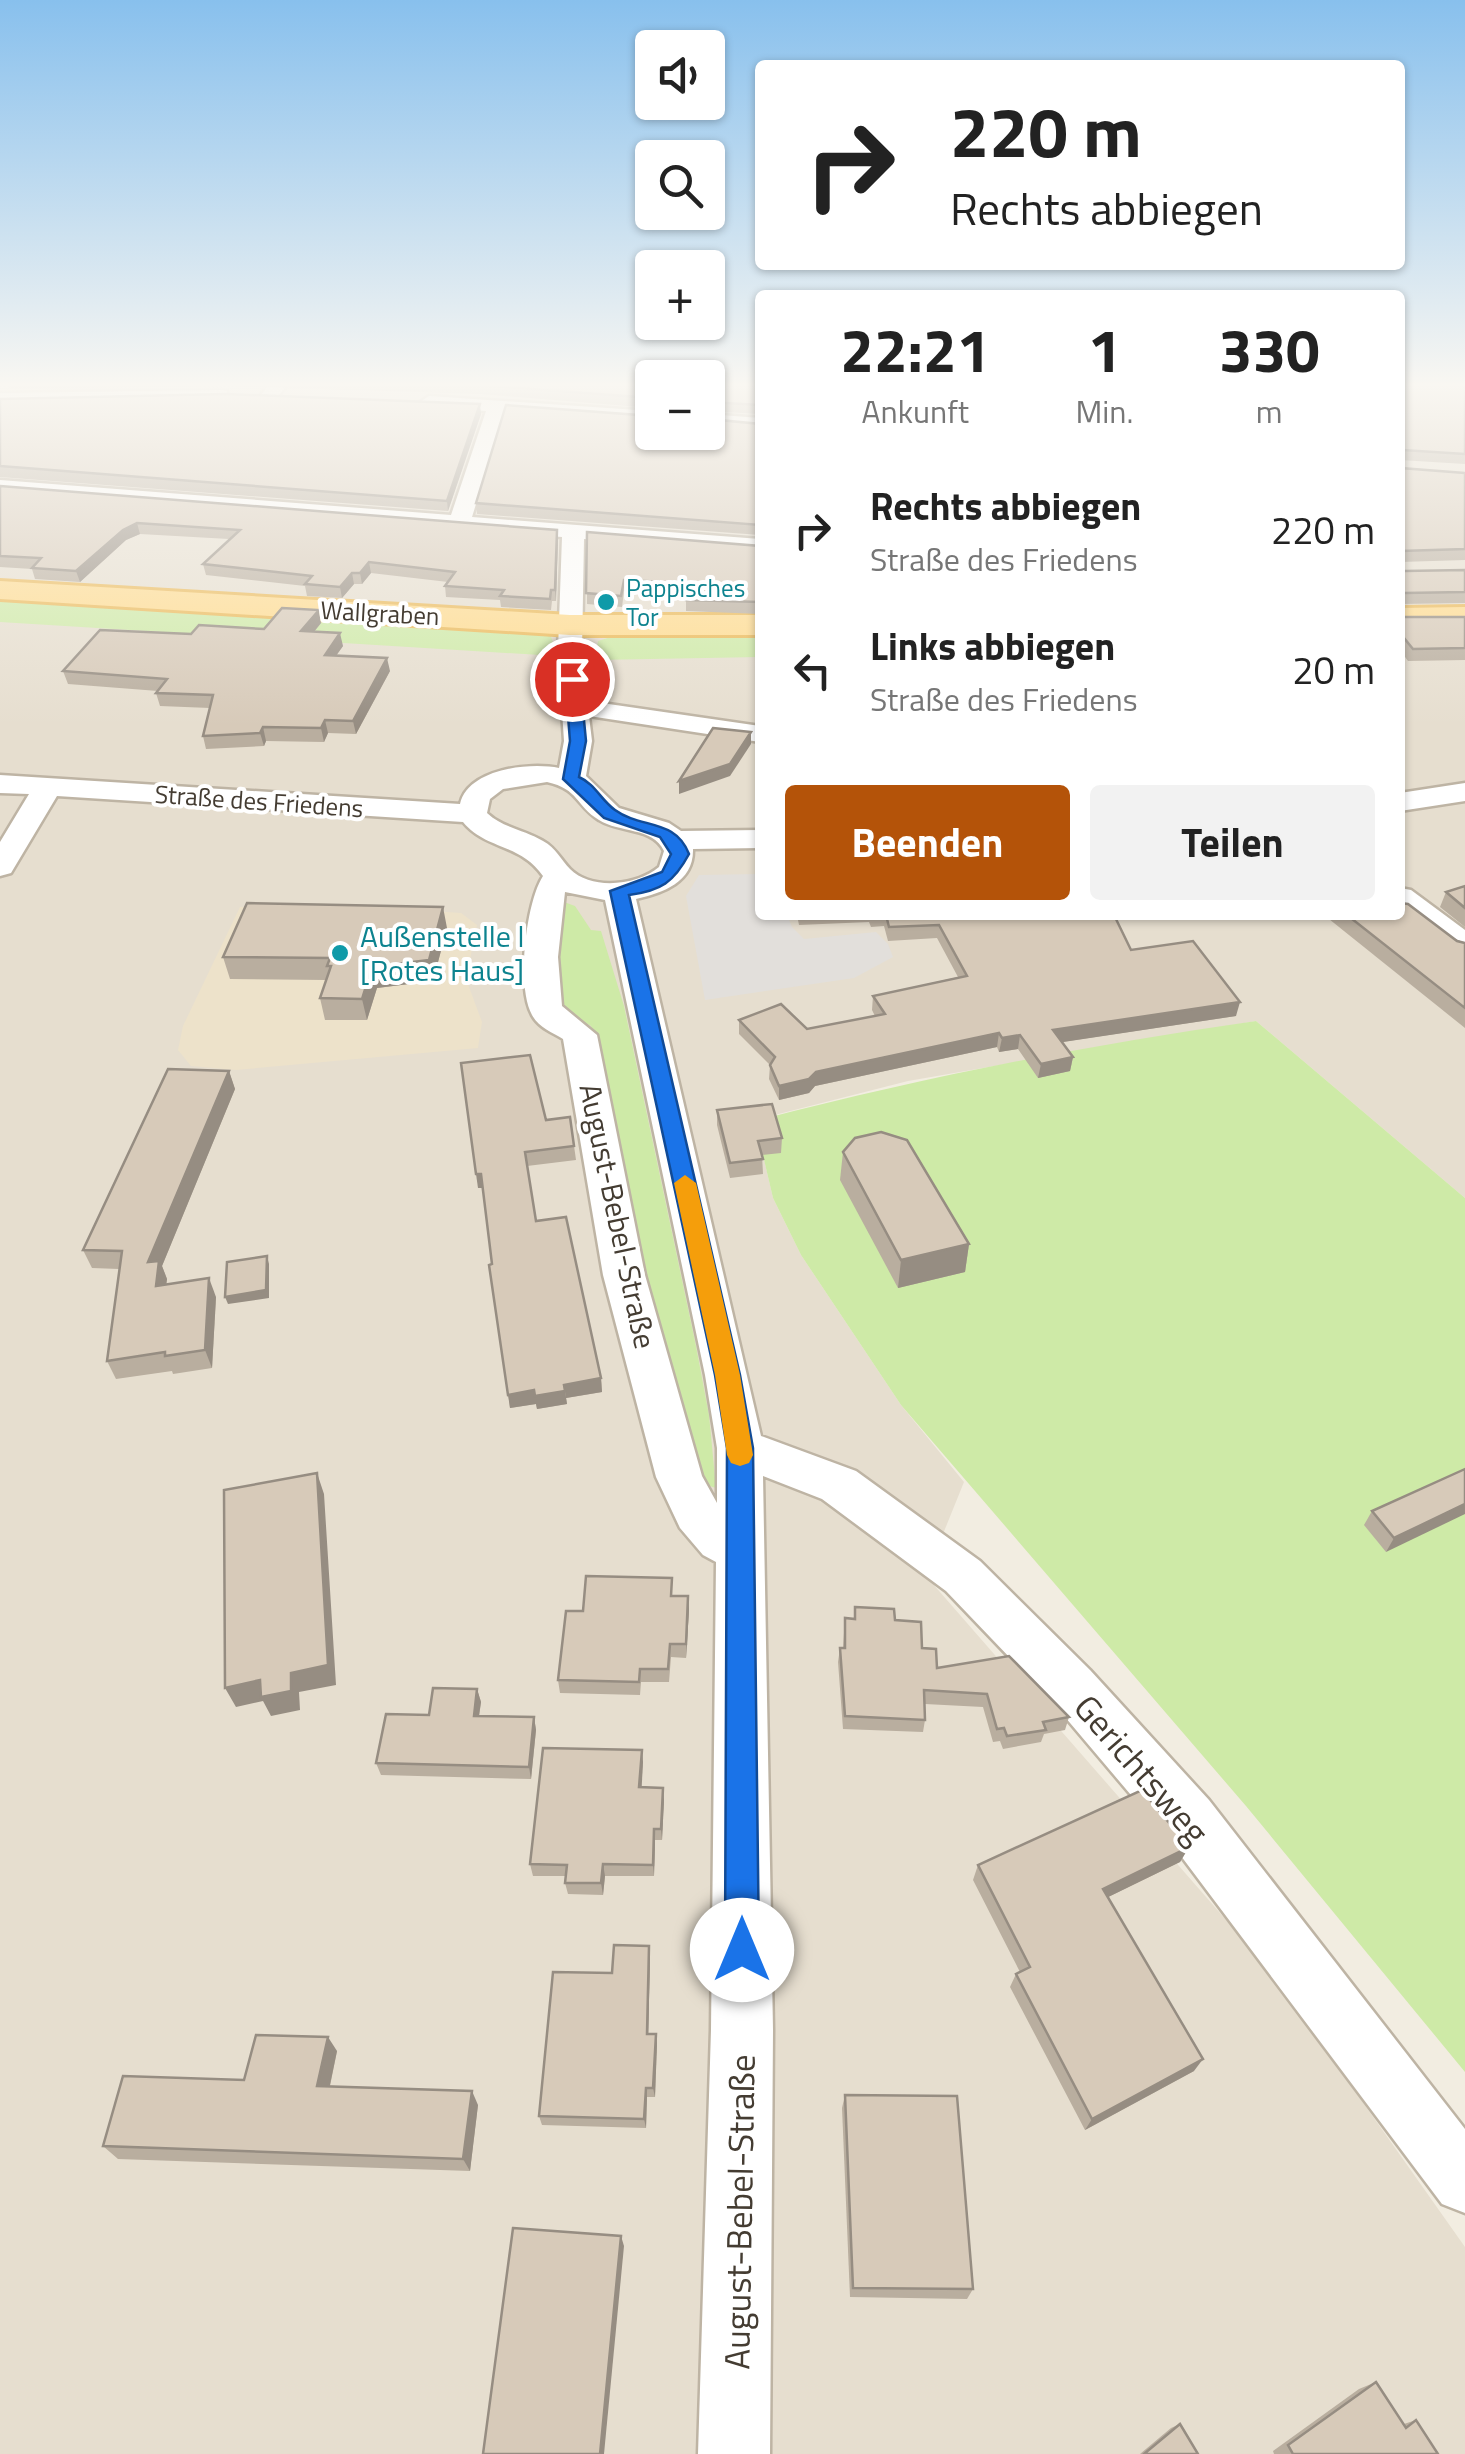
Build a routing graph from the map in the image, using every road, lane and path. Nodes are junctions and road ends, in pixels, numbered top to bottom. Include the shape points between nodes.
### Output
1 (147, 498) edge
2 (466, 498) edge
3 (460, 522) junction
4 (573, 529) junction
5 (755, 546) edge
6 (0, 590) edge
7 (1465, 616) edge
8 (1405, 617) edge
9 (570, 625) junction
10 (755, 625) edge
11 (575, 708) junction
12 (755, 733) edge
13 (571, 779) junction
14 (0, 784) edge
15 (47, 788) junction
16 (1465, 792) edge
17 (1405, 801) edge
18 (472, 814) junction
19 (755, 839) edge
20 (675, 840) junction
21 (0, 867) edge
22 (559, 876) junction
23 (619, 891) junction
24 (1405, 901) edge
25 (1465, 945) edge
26 (740, 1448) junction
27 (741, 1551) junction
28 (1465, 2181) edge
29 (734, 2454) edge

1 - 3 street
2 - 3 street
3 - 4 street
4 - 5 street
4 - 9 street
6 - 9 main road, Wallgraben
7 - 8 main road
9 - 10 main road, Wallgraben
9 - 11 street
11 - 12 street
11 - 13 street
13 - 18 street via 529,775 494,783 476,796
13 - 20 street via 610,814
14 - 15 street, Straße des Friedens
15 - 18 street, Straße des Friedens
15 - 21 street
16 - 17 street
18 - 22 street, Straße des Friedens via 484,828 540,851
19 - 20 street
20 - 23 street, Straße des Friedens via 680,854 669,875
22 - 23 street, Straße des Friedens via 581,887
22 - 27 street, August-Bebel-Straße via 544,916 543,1004 580,1036 624,1275 679,1477 697,1514 720,1540
23 - 26 street, August-Bebel-Straße
24 - 25 street
26 - 27 street, August-Bebel-Straße
26 - 28 street, Gerichtsweg via 839,1485 963,1576 1189,1820
27 - 29 street, August-Bebel-Straße

